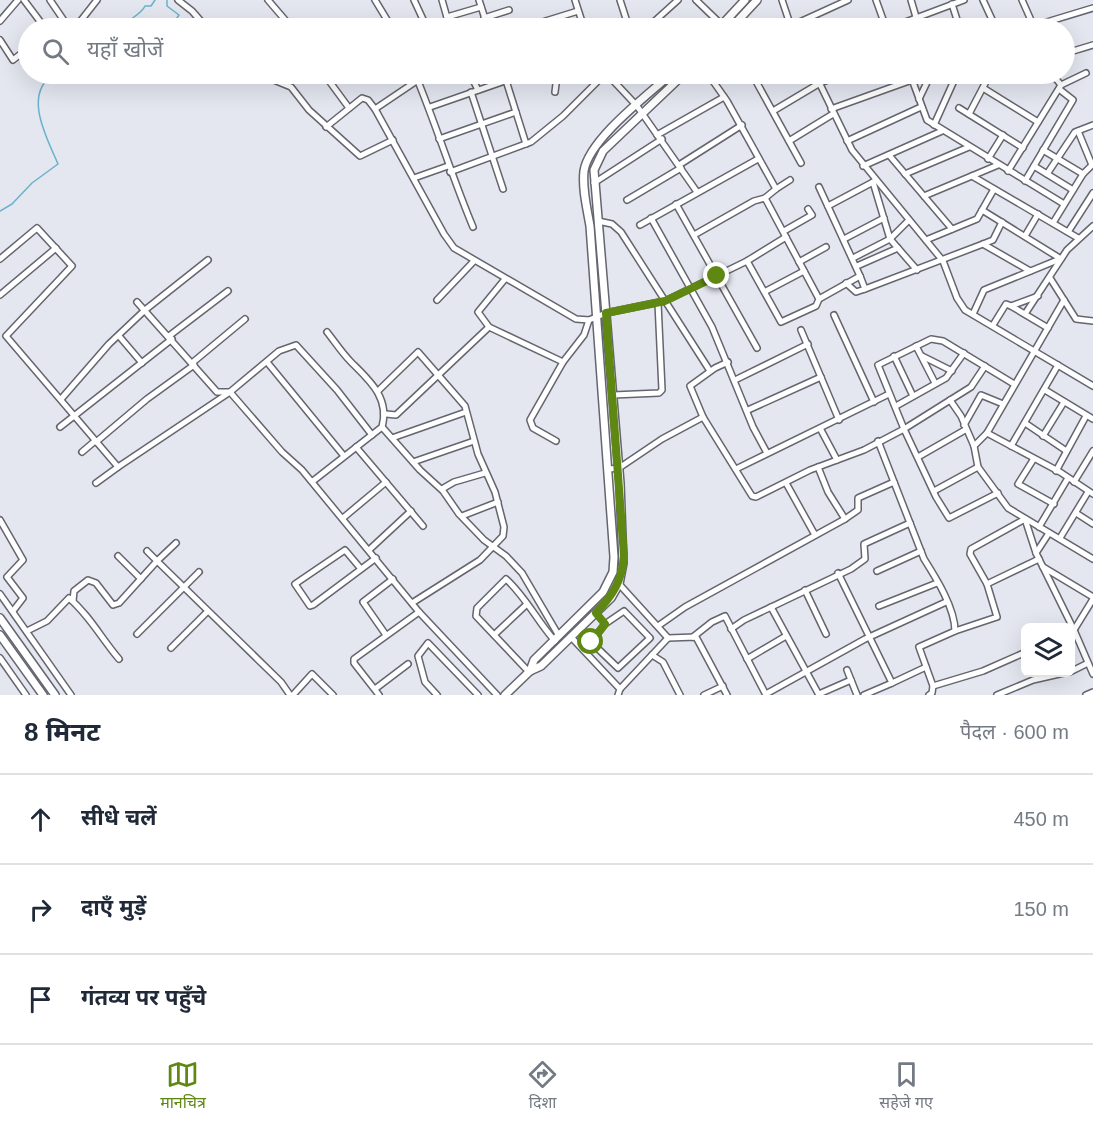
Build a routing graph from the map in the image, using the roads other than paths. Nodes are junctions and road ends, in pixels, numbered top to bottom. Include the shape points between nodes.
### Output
1 (18, 0) edge
2 (24, 0) edge
3 (97, 0) edge
4 (268, 0) edge
5 (375, 0) edge
6 (414, 0) edge
7 (442, 0) edge
8 (479, 0) edge
9 (575, 0) edge
10 (620, 0) edge
11 (678, 0) edge
12 (696, 0) edge
13 (745, 0) edge
14 (757, 0) edge
15 (782, 0) edge
16 (848, 0) edge
17 (876, 0) edge
18 (911, 0) edge
19 (964, 0) edge
20 (983, 0) edge
21 (1022, 0) edge
22 (51, 1) edge
23 (180, 1) edge
24 (949, 3) edge
25 (481, 8) junction
26 (1093, 8) edge
27 (508, 10) dead end
28 (578, 11) junction
29 (447, 17) joint
30 (916, 17) joint
31 (38, 18) edge
32 (62, 18) edge
33 (83, 18) edge
34 (197, 18) edge
35 (283, 18) edge
36 (386, 18) edge
37 (422, 18) edge
38 (484, 18) joint
39 (555, 18) edge
40 (580, 18) edge
41 (626, 18) edge
42 (658, 18) edge
43 (713, 18) edge
44 (730, 18) edge
45 (740, 18) edge
46 (788, 18) edge
47 (809, 18) edge
48 (882, 18) edge
49 (956, 18) edge
50 (991, 18) edge
51 (1028, 18) edge
52 (1061, 18) edge
53 (0, 21) edge
54 (0, 40) edge
55 (1093, 45) edge
56 (1075, 50) edge
57 (18, 56) edge
58 (1086, 73) dead end
59 (1075, 79) edge
60 (284, 84) edge
61 (331, 84) edge
62 (407, 84) edge
63 (419, 84) edge
64 (473, 84) edge
65 (495, 84) edge
66 (507, 84) edge
67 (556, 84) edge
68 (596, 84) edge
69 (616, 84) edge
70 (660, 84) edge
71 (673, 84) edge
72 (715, 84) edge
73 (758, 84) edge
74 (818, 84) edge
75 (820, 84) edge
76 (895, 84) edge
77 (913, 84) edge
78 (925, 84) edge
79 (952, 84) edge
80 (984, 84) edge
81 (1058, 84) edge
82 (1066, 84) edge
83 (1060, 87) junction
84 (982, 88) junction
85 (475, 91) junction
86 (555, 92) dead end
87 (724, 97) junction
88 (918, 100) junction
89 (637, 106) junction
90 (430, 107) junction
91 (349, 108) junction
92 (921, 108) junction
93 (959, 108) dead end
94 (375, 109) junction
95 (773, 111) junction
96 (516, 112) junction
97 (832, 112) junction
98 (642, 113) junction
99 (969, 114) junction
100 (1038, 122) junction
101 (482, 124) junction
102 (742, 125) junction
103 (934, 125) junction
104 (1093, 125) edge
105 (326, 127) junction
106 (942, 131) junction
107 (1078, 131) junction
108 (1003, 135) junction
109 (660, 137) junction
110 (439, 139) junction
111 (393, 140) junction
112 (789, 141) junction
113 (848, 141) junction
114 (526, 144) junction
115 (969, 147) junction
116 (1023, 148) junction
117 (1043, 150) junction
118 (889, 155) junction
119 (492, 157) junction
120 (758, 159) junction
121 (988, 159) junction
122 (1057, 159) junction
123 (801, 163) dead end
124 (998, 165) junction
125 (1093, 165) edge
126 (863, 166) junction
127 (1034, 166) junction
128 (680, 167) junction
129 (449, 169) junction
130 (1008, 171) junction
131 (905, 174) junction
132 (1047, 174) junction
133 (1083, 174) junction
134 (972, 176) junction
135 (414, 178) junction
136 (790, 180) dead end
137 (1025, 181) junction
138 (874, 182) junction
139 (593, 184) junction
140 (819, 188) dead end
141 (503, 189) dead end
142 (776, 189) junction
143 (994, 189) junction
144 (1073, 190) junction
145 (697, 192) junction
146 (1093, 193) edge
147 (924, 196) junction
148 (765, 198) junction
149 (627, 200) dead end
150 (676, 204) junction
151 (1064, 204) junction
152 (828, 206) junction
153 (808, 208) dead end
154 (982, 210) junction
155 (1038, 214) junction
156 (651, 218) junction
157 (884, 218) junction
158 (909, 220) junction
159 (598, 221) junction
160 (1002, 222) junction
161 (1053, 223) junction
162 (640, 225) dead end
163 (1093, 226) edge
164 (473, 227) dead end
165 (952, 229) junction
166 (784, 231) junction
167 (1068, 232) junction
168 (694, 235) junction
169 (1025, 236) junction
170 (786, 237) junction
171 (1078, 238) junction
172 (844, 239) junction
173 (890, 239) junction
174 (926, 240) junction
175 (983, 244) junction
176 (826, 247) dead end
177 (56, 248) junction
178 (898, 248) junction
179 (853, 258) junction
180 (0, 259) edge
181 (1062, 259) junction
182 (208, 260) dead end
183 (474, 261) junction
184 (747, 261) junction
185 (943, 261) junction
186 (799, 262) junction
187 (857, 266) junction
188 (917, 270) junction
189 (804, 271) junction
190 (1029, 271) junction
191 (717, 276) junction
192 (860, 276) junction
193 (1050, 278) junction
194 (505, 279) junction
195 (846, 283) junction
196 (692, 288) junction
197 (865, 288) junction
198 (228, 291) dead end
199 (766, 291) junction
200 (0, 295) edge
201 (1038, 296) junction
202 (819, 299) junction
203 (436, 300) dead end
204 (1064, 300) junction
205 (665, 301) junction
206 (137, 302) dead end
207 (658, 303) junction
208 (1011, 306) junction
209 (145, 310) junction
210 (606, 313) junction
211 (973, 314) junction
212 (1025, 314) junction
213 (834, 315) dead end
214 (597, 316) junction
215 (245, 319) dead end
216 (589, 320) junction
217 (1093, 321) edge
218 (993, 325) junction
219 (489, 327) junction
220 (1048, 328) junction
221 (0, 330) edge
222 (801, 330) dead end
223 (327, 332) dead end
224 (6, 336) junction
225 (119, 336) junction
226 (170, 337) junction
227 (808, 344) junction
228 (916, 346) junction
229 (757, 348) dead end
230 (1035, 351) junction
231 (963, 353) junction
232 (894, 356) junction
233 (921, 356) junction
234 (267, 362) junction
235 (563, 362) junction
236 (728, 362) junction
237 (142, 363) junction
238 (193, 364) junction
239 (1058, 365) junction
240 (985, 366) junction
241 (710, 371) junction
242 (952, 371) junction
243 (439, 374) junction
244 (821, 377) junction
245 (735, 380) junction
246 (935, 382) junction
247 (1014, 384) junction
248 (1093, 386) edge
249 (1045, 390) junction
250 (378, 391) junction
251 (230, 392) junction
252 (889, 394) junction
253 (613, 395) junction
254 (912, 396) junction
255 (62, 398) junction
256 (950, 400) junction
257 (874, 402) junction
258 (1064, 402) junction
259 (1003, 404) junction
260 (896, 406) junction
261 (748, 410) junction
262 (466, 412) junction
263 (75, 414) junction
264 (386, 414) junction
265 (1086, 416) junction
266 (703, 417) junction
267 (1093, 419) edge
268 (839, 420) junction
269 (1025, 423) junction
270 (60, 427) dead end
271 (382, 427) junction
272 (965, 427) junction
273 (904, 429) junction
274 (821, 430) junction
275 (987, 433) junction
276 (372, 435) junction
277 (1043, 436) junction
278 (392, 438) junction
279 (474, 441) junction
280 (556, 441) dead end
281 (878, 441) junction
282 (95, 442) junction
283 (974, 446) junction
284 (1011, 446) junction
285 (356, 447) junction
286 (1065, 450) junction
287 (1093, 451) edge
288 (82, 452) dead end
289 (767, 453) junction
290 (344, 456) junction
291 (918, 457) junction
292 (837, 460) junction
293 (1033, 460) junction
294 (413, 462) junction
295 (1087, 464) junction
296 (118, 467) junction
297 (818, 467) junction
298 (978, 467) junction
299 (1093, 467) edge
300 (619, 468) junction
301 (609, 469) junction
302 (736, 469) junction
303 (1056, 471) junction
304 (485, 473) junction
305 (1068, 478) junction
306 (313, 481) junction
307 (386, 482) junction
308 (894, 482) junction
309 (1074, 482) junction
310 (96, 483) dead end
311 (786, 483) junction
312 (442, 489) junction
313 (934, 491) junction
314 (998, 493) junction
315 (1090, 493) edge
316 (498, 502) junction
317 (1054, 504) junction
318 (411, 511) junction
319 (1076, 513) junction
320 (462, 516) junction
321 (342, 518) junction
322 (845, 519) junction
323 (1025, 519) junction
324 (0, 520) edge
325 (910, 523) junction
326 (1093, 524) edge
327 (423, 526) dead end
328 (1039, 527) junction
329 (1049, 533) junction
330 (815, 535) junction
331 (1060, 538) junction
332 (176, 543) dead end
333 (492, 546) junction
334 (369, 550) junction
335 (147, 551) dead end
336 (921, 551) junction
337 (1036, 553) junction
338 (117, 556) dead end
339 (376, 558) junction
340 (1093, 559) edge
341 (157, 561) junction
342 (1040, 562) junction
343 (361, 569) junction
344 (877, 571) dead end
345 (199, 572) dead end
346 (838, 573) junction
347 (141, 579) junction
348 (393, 579) junction
349 (937, 583) junction
350 (619, 584) junction
351 (987, 584) junction
352 (184, 590) junction
353 (805, 590) junction
354 (0, 594) edge
355 (1093, 598) edge
356 (73, 601) junction
357 (946, 602) junction
358 (412, 603) junction
359 (527, 604) junction
360 (879, 606) dead end
361 (771, 607) junction
362 (13, 611) junction
363 (207, 612) junction
364 (419, 612) junction
365 (594, 615) junction
366 (0, 618) edge
367 (1068, 623) edge
368 (603, 626) junction
369 (1075, 626) edge
370 (658, 627) junction
371 (731, 629) junction
372 (27, 631) junction
373 (955, 631) junction
374 (136, 634) dead end
375 (494, 634) junction
376 (826, 634) dead end
377 (0, 635) edge
378 (386, 635) junction
379 (786, 636) junction
380 (571, 637) junction
381 (692, 637) junction
382 (870, 637) junction
383 (1075, 637) edge
384 (557, 638) junction
385 (668, 638) junction
386 (171, 648) dead end
387 (1021, 654) edge
388 (652, 655) junction
389 (632, 656) junction
390 (0, 658) edge
391 (119, 659) dead end
392 (747, 659) junction
393 (1088, 663) junction
394 (408, 664) dead end
395 (643, 665) junction
396 (926, 667) junction
397 (847, 670) dead end
398 (1075, 670) edge
399 (529, 671) junction
400 (807, 672) junction
401 (1093, 674) edge
402 (1044, 677) edge
403 (851, 680) junction
404 (892, 683) junction
405 (723, 686) junction
406 (933, 686) junction
407 (375, 689) junction
408 (1093, 692) edge
409 (618, 693) edge
410 (819, 694) edge
411 (26, 695) edge
412 (43, 695) edge
413 (55, 695) edge
414 (71, 695) edge
415 (291, 695) edge
416 (333, 695) edge
417 (380, 695) edge
418 (437, 695) edge
419 (478, 695) edge
420 (497, 695) edge
421 (505, 695) edge
422 (680, 695) edge
423 (704, 695) edge
424 (727, 695) edge
425 (766, 695) edge
426 (857, 695) edge
427 (864, 695) edge
428 (928, 695) edge
429 (997, 695) edge
430 (1086, 695) edge

1 - 53 street
2 - 31 street
3 - 33 street
4 - 35 street
5 - 36 street
6 - 37 street
7 - 29 street
8 - 25 street
9 - 28 street
10 - 41 street
11 - 42 street
12 - 43 street
13 - 44 street
14 - 45 street
15 - 46 street
16 - 47 street
17 - 48 street
18 - 30 street
19 - 24 street
20 - 50 street
21 - 51 street
22 - 32 street
23 - 34 street
24 - 30 street
24 - 49 street
25 - 29 street
25 - 38 street
26 - 52 street
27 - 38 street
28 - 39 street
28 - 40 street
54 - 57 street via 13,60
55 - 56 street
58 - 59 street
60 - 105 street via 291,87
61 - 91 street
62 - 94 street
63 - 90 street
64 - 85 street
65 - 85 street
66 - 96 street
67 - 86 street
68 - 114 street
69 - 89 street
70 - 89 street
71 - 98 street
72 - 87 street
73 - 95 street
74 - 95 street
75 - 97 street
76 - 97 street
77 - 88 street
78 - 88 street
79 - 103 street
80 - 84 street
81 - 83 street
82 - 83 street
83 - 100 street
83 - 117 street via 1073,100
84 - 99 street
84 - 100 street
85 - 90 street
85 - 101 street
87 - 102 street
87 - 109 street
88 - 92 street
89 - 98 street
89 - 214 street via 596,147 585,169
90 - 110 street
91 - 94 street via 362,98
91 - 105 street
92 - 103 street
92 - 113 street
93 - 99 street
94 - 111 street
95 - 112 street
96 - 101 street
96 - 114 street
97 - 112 street
97 - 113 street
98 - 109 street
98 - 139 street via 603,152 594,170
99 - 108 street
100 - 116 street
101 - 110 street
101 - 119 street
102 - 120 street
102 - 128 street
103 - 106 street
104 - 107 street
105 - 111 street via 360,156
106 - 115 street
106 - 118 street
107 - 122 street
107 - 125 street
108 - 116 street
108 - 121 street
109 - 128 street
109 - 139 street
110 - 129 street
111 - 135 street
112 - 123 street
113 - 126 street
114 - 119 street
115 - 121 street
115 - 131 street
116 - 130 street
117 - 122 street
117 - 127 street
118 - 126 street
118 - 131 street
119 - 129 street
119 - 141 street
120 - 142 street
120 - 145 street
121 - 124 street
122 - 132 street
122 - 133 street
124 - 130 street
124 - 134 street
125 - 133 street
126 - 138 street
127 - 132 street
127 - 137 street
128 - 145 street
128 - 149 street
129 - 135 street
129 - 164 street
130 - 137 street
131 - 147 street
132 - 144 street
133 - 144 street
134 - 143 street
134 - 147 street
135 - 183 street via 454,248
136 - 142 street
137 - 151 street
138 - 152 street
138 - 157 street
138 - 158 street
139 - 159 street
140 - 152 street
142 - 148 street
143 - 154 street
143 - 155 street
144 - 151 street
145 - 150 street
146 - 167 street
147 - 165 street
148 - 166 street
148 - 168 street
150 - 156 street
150 - 168 street
151 - 161 street
152 - 172 street
153 - 166 street via 812,215
154 - 160 street
154 - 165 street via 977,219
155 - 161 street
155 - 169 street
156 - 162 street
156 - 196 street
157 - 172 street
157 - 173 street
158 - 173 street
158 - 174 street
159 - 205 street via 612,224 621,232
159 - 210 street
160 - 169 street
160 - 175 street via 993,240
161 - 167 street
163 - 171 street
165 - 174 street
166 - 170 street
167 - 171 street
168 - 191 street
169 - 181 street
170 - 184 street
170 - 186 street
171 - 181 street
172 - 179 street
173 - 178 street
173 - 179 street
174 - 185 street
175 - 185 street
175 - 190 street
176 - 186 street
177 - 180 street via 37,228
177 - 200 street
177 - 224 street via 72,266
178 - 187 street
178 - 188 street
179 - 187 street
181 - 190 street
181 - 193 street
182 - 209 street
183 - 194 street
183 - 203 street
184 - 191 street
184 - 199 street
185 - 188 street
185 - 211 street via 957,298
186 - 189 street
187 - 192 street
188 - 197 street
189 - 199 street
189 - 202 street
190 - 211 street via 984,290
191 - 196 street
191 - 229 street
192 - 195 street
192 - 197 street
193 - 201 street
193 - 204 street
194 - 216 street via 576,319
194 - 219 street via 478,312
195 - 197 street via 856,292
195 - 202 street
196 - 205 street
196 - 236 street
198 - 226 street
199 - 202 street via 781,322 816,306
201 - 208 street
201 - 212 street
204 - 217 street via 1076,319
204 - 220 street
205 - 207 street
205 - 241 street
206 - 209 street
207 - 210 street
207 - 253 street via 662,390
208 - 212 street
208 - 218 street via 1004,306
209 - 225 street
209 - 226 street
210 - 214 street
210 - 253 street
211 - 218 street
212 - 220 street
213 - 257 street
214 - 216 street
214 - 301 street
215 - 238 street
216 - 235 street via 584,336
218 - 230 street
219 - 235 street
219 - 243 street
220 - 230 street
221 - 224 street
222 - 227 street
223 - 250 street
224 - 255 street
225 - 237 street
225 - 255 street
226 - 237 street
226 - 238 street
227 - 244 street
227 - 245 street
228 - 231 street via 931,339
228 - 232 street
228 - 233 street
230 - 239 street
230 - 247 street
231 - 240 street
231 - 242 street
232 - 252 street via 878,365
232 - 254 street
233 - 242 street
233 - 246 street
234 - 251 street
234 - 276 street via 279,351 296,345
234 - 290 street
235 - 280 street via 530,420 533,428
236 - 241 street
236 - 245 street
237 - 263 street
238 - 251 street via 217,392
238 - 282 street
239 - 248 street
239 - 249 street
240 - 247 street
240 - 256 street via 975,384
241 - 266 street via 690,386
242 - 246 street
243 - 250 street via 417,352
243 - 262 street
243 - 264 street via 396,415
244 - 261 street
244 - 268 street
245 - 261 street
246 - 254 street
247 - 259 street
249 - 258 street
249 - 269 street
250 - 264 street
251 - 296 street
251 - 306 street
252 - 257 street
252 - 260 street
253 - 300 street
254 - 260 street
255 - 263 street
256 - 272 street
256 - 273 street
257 - 268 street
258 - 265 street
258 - 277 street
259 - 272 street via 981,395
259 - 275 street
260 - 273 street
261 - 289 street
262 - 278 street
262 - 279 street
263 - 270 street
263 - 282 street
264 - 271 street
265 - 267 street
265 - 286 street
266 - 300 street
266 - 302 street
268 - 274 street
269 - 277 street
269 - 284 street
271 - 276 street
271 - 278 street
272 - 283 street
272 - 291 street
273 - 281 street
273 - 291 street
274 - 289 street
274 - 292 street
275 - 283 street
275 - 284 street
276 - 285 street
277 - 286 street
278 - 294 street
279 - 294 street
279 - 304 street
281 - 292 street
281 - 308 street
282 - 288 street
282 - 296 street
283 - 298 street
284 - 293 street
285 - 290 street
285 - 307 street
286 - 303 street
287 - 295 street
289 - 302 street
290 - 306 street
291 - 313 street
292 - 297 street
293 - 303 street
293 - 317 street via 1018,484
294 - 312 street
295 - 299 street
295 - 309 street
296 - 310 street
297 - 311 street
297 - 322 street
298 - 313 street
298 - 314 street
300 - 301 street
300 - 350 street via 624,556
301 - 384 street via 613,572 603,592
302 - 311 street via 752,496
303 - 305 street
304 - 312 street
304 - 316 street
305 - 309 street
305 - 317 street
306 - 321 street
307 - 318 street
307 - 321 street
308 - 322 street via 858,498 858,510
308 - 325 street
309 - 315 street
311 - 330 street
312 - 320 street
313 - 314 street via 949,518
314 - 323 street via 1008,508
315 - 319 street
316 - 320 street
316 - 333 street via 503,536
317 - 328 street
318 - 327 street
318 - 334 street
319 - 326 street
319 - 331 street
320 - 333 street
321 - 334 street
322 - 330 street
323 - 328 street
323 - 337 street
323 - 351 street via 971,549
324 - 362 street via 23,560 7,577 23,598
325 - 336 street
325 - 346 street via 864,544 866,559
328 - 329 street
329 - 331 street
329 - 337 street
330 - 370 street via 685,607
331 - 340 street
332 - 341 street
333 - 358 street via 469,569
333 - 384 street via 522,573
334 - 339 street
335 - 341 street
336 - 344 street
336 - 349 street
337 - 342 street
338 - 347 street
339 - 343 street
339 - 348 street
341 - 347 street
341 - 352 street
342 - 351 street
342 - 355 street
342 - 367 street
343 - 343 street via 310,606 295,584 345,550
345 - 352 street
346 - 353 street
346 - 382 street
347 - 356 street via 115,605 96,583 88,580 74,591
348 - 358 street
348 - 378 street via 363,602
349 - 357 street
349 - 360 street
350 - 365 street
350 - 370 street
351 - 373 street via 997,617
352 - 363 street
352 - 374 street
353 - 361 street
353 - 376 street
354 - 362 street
355 - 369 street
356 - 372 street via 69,598 47,621
356 - 391 street via 87,613
357 - 373 street
357 - 382 street
358 - 364 street
359 - 375 street
359 - 375 street via 506,579 502,581 475,611
359 - 384 street
361 - 371 street
361 - 379 street
362 - 372 street
363 - 386 street
363 - 415 street
364 - 378 street
364 - 420 street
365 - 368 street
365 - 380 street
366 - 413 street
368 - 389 street via 593,638 593,645 616,668
368 - 389 street via 624,611 649,634
370 - 385 street
371 - 381 street via 725,616
371 - 392 street
372 - 414 street
373 - 396 street via 919,647
375 - 399 street
377 - 412 street
378 - 407 street via 354,661
379 - 392 street
379 - 400 street
380 - 399 street via 541,666
380 - 409 street
381 - 385 street
381 - 405 street via 696,637
382 - 400 street
382 - 404 street
383 - 393 street
384 - 399 street via 534,660
385 - 388 street
387 - 406 street
388 - 395 street
388 - 422 street via 663,662
389 - 395 street
390 - 411 street
392 - 425 street
393 - 398 street
393 - 401 street
394 - 407 street
395 - 409 street
396 - 404 street
396 - 406 street
397 - 403 street
399 - 421 street
400 - 410 street
400 - 425 street
402 - 429 street
403 - 410 street
403 - 426 street
404 - 427 street
405 - 423 street
405 - 424 street
406 - 428 street
407 - 417 street
408 - 430 street
415 - 416 street via 312,674
418 - 419 street via 425,682 418,656 428,643

